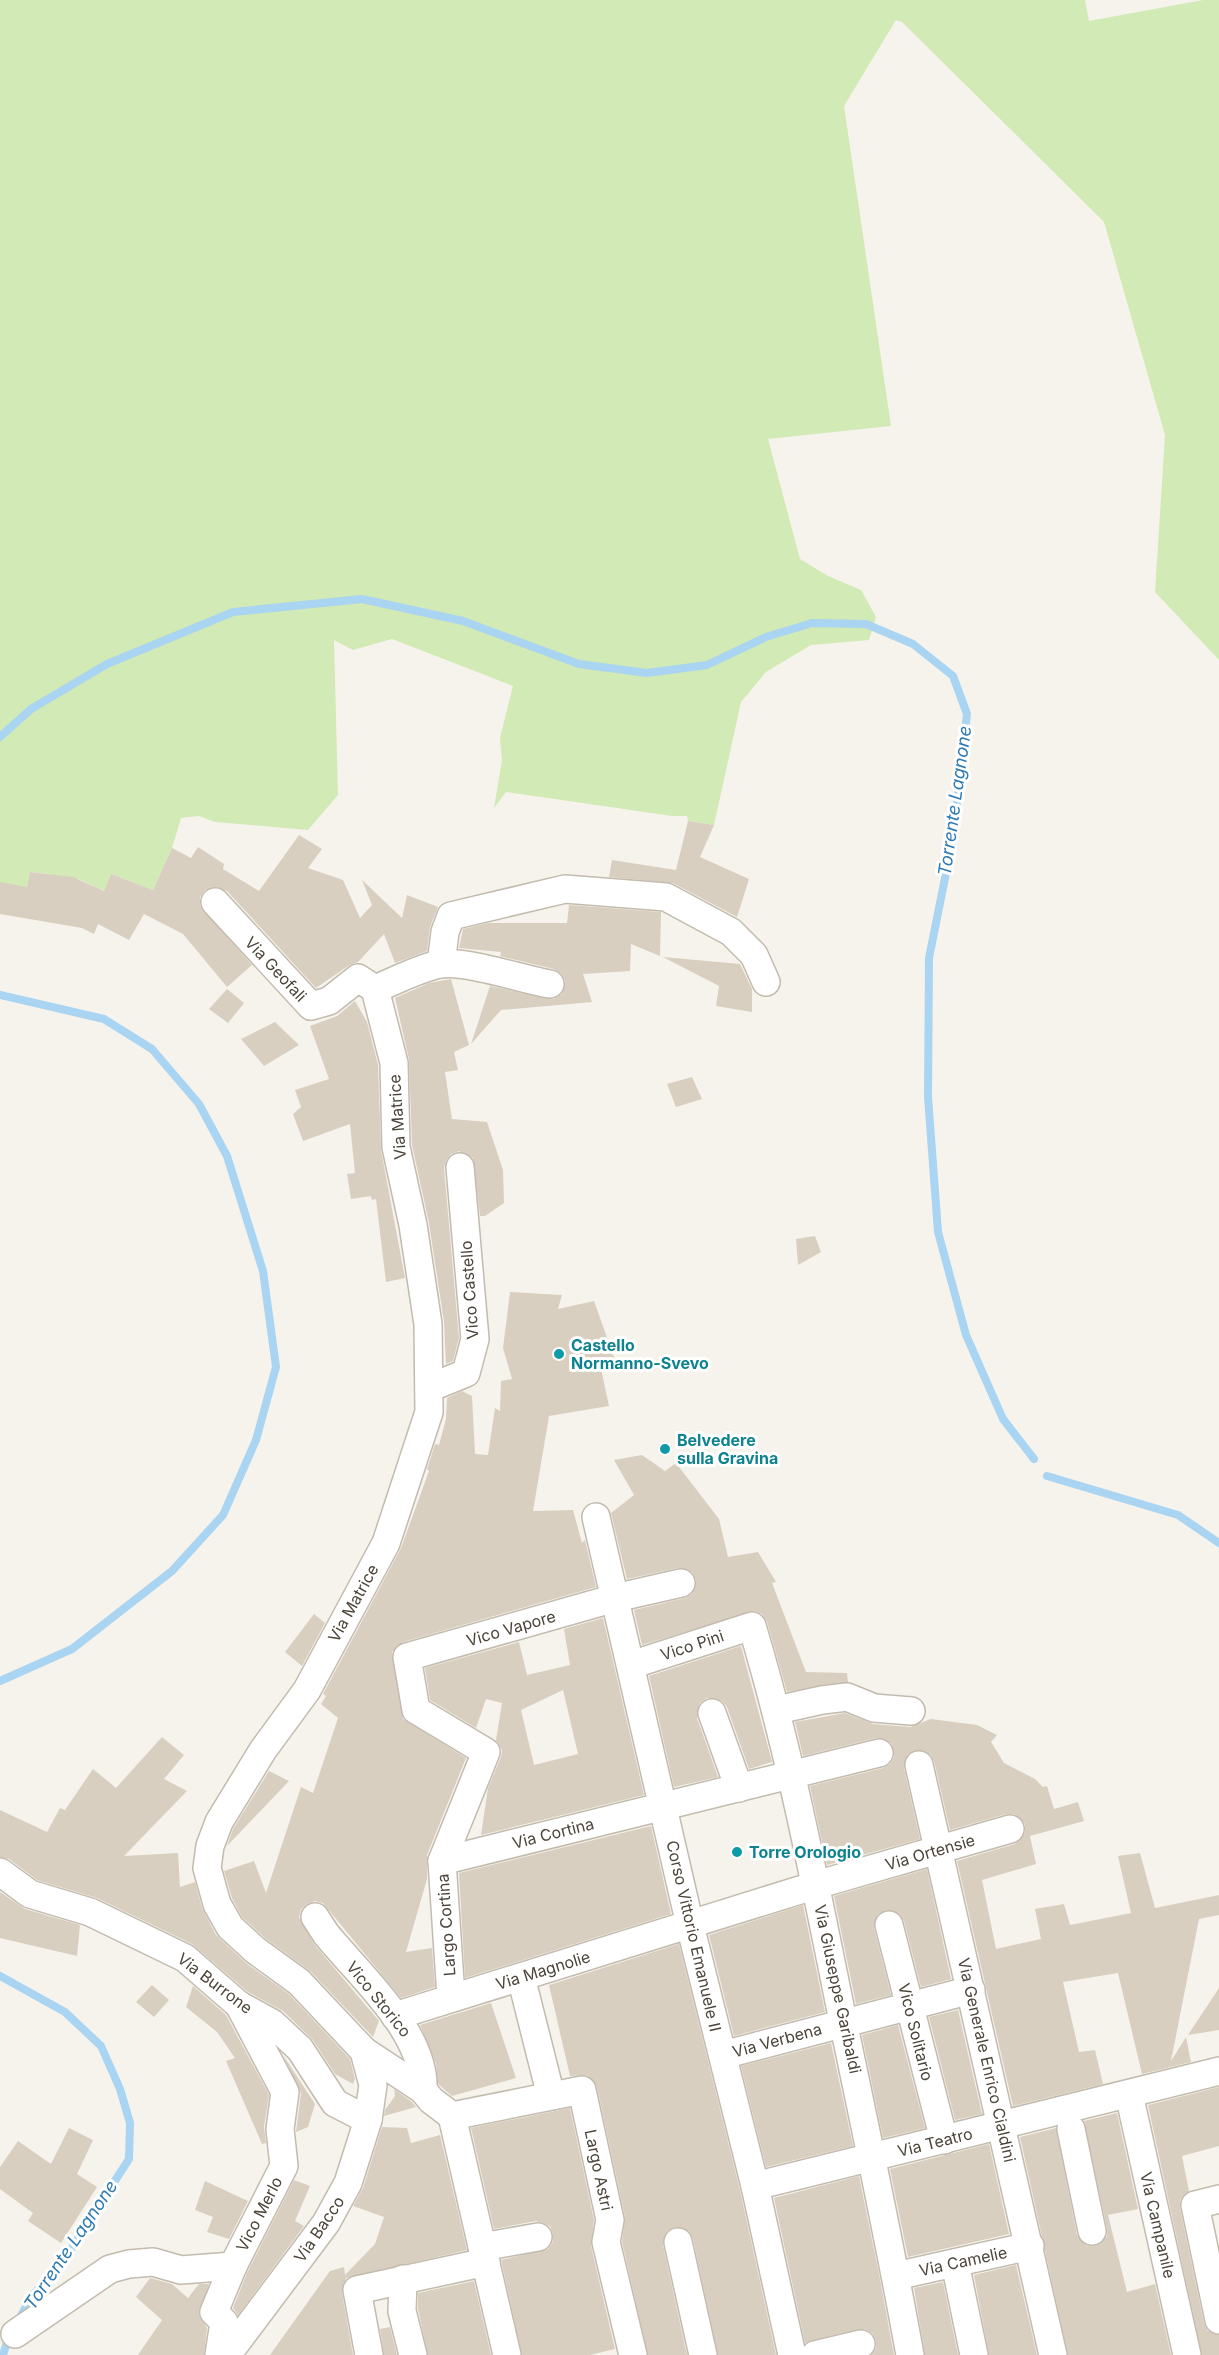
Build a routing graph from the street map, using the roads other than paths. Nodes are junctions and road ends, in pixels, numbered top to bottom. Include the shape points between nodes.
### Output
1 (215, 902) dead end
2 (441, 964) junction
3 (766, 982) dead end
4 (550, 984) dead end
5 (375, 989) junction
6 (460, 1167) dead end
7 (429, 1388) junction
8 (596, 1517) dead end
9 (681, 1583) dead end
10 (615, 1598) junction
11 (752, 1626) joint
12 (631, 1665) junction
13 (777, 1710) junction
14 (911, 1711) dead end
15 (712, 1713) dead end
16 (486, 1752) joint
17 (879, 1754) dead end
18 (919, 1765) dead end
19 (791, 1775) junction
20 (739, 1788) junction
21 (664, 1805) junction
22 (1010, 1829) dead end
23 (939, 1849) junction
24 (442, 1861) junction
25 (0, 1872) edge
26 (816, 1885) junction
27 (315, 1917) dead end
28 (690, 1925) junction
29 (889, 1925) dead end
30 (521, 1977) junction
31 (972, 1990) junction
32 (451, 1997) junction
33 (239, 2005) junction
34 (910, 2006) junction
35 (395, 2016) junction
36 (844, 2023) junction
37 (364, 2051) junction
38 (723, 2055) junction
39 (1219, 2071) edge
40 (1129, 2094) junction
41 (427, 2095) junction
42 (551, 2097) junction
43 (452, 2116) junction
44 (368, 2120) junction
45 (1002, 2125) junction
46 (1071, 2129) dead end
47 (944, 2140) junction
48 (874, 2157) junction
49 (755, 2186) junction
50 (1207, 2202) edge
51 (1092, 2231) dead end
52 (538, 2237) dead end
53 (678, 2242) dead end
54 (1030, 2246) junction
55 (484, 2255) junction
56 (955, 2263) junction
57 (233, 2266) junction
58 (896, 2276) junction
59 (403, 2279) junction
60 (1219, 2320) edge
61 (15, 2334) dead end
62 (367, 2343) edge
63 (861, 2344) dead end
64 (219, 2355) edge
65 (227, 2355) edge
66 (413, 2355) edge
67 (507, 2355) edge
68 (633, 2355) edge
69 (703, 2355) edge
70 (792, 2355) edge
71 (814, 2355) edge
72 (910, 2355) edge
73 (974, 2355) edge
74 (1053, 2355) edge
75 (1187, 2355) edge

1 - 5 street, Via Geofali via 311,1006 330,1001 357,978
2 - 3 street via 451,916 565,889 666,897 731,932 754,955
2 - 4 street via 476,966
2 - 5 street
5 - 7 street, Via Matrice via 394,1063 396,1147 428,1324
6 - 7 street, Vico Castello via 475,1339 466,1373
7 - 37 street, Via Matrice via 429,1412 386,1543 307,1690 263,1750 219,1822 207,1868 217,1904 230,1926 299,1982
8 - 10 street, Corso Vittorio Emanuele II
9 - 10 street, Vico Vapore
10 - 12 street, Corso Vittorio Emanuele II
10 - 16 street, Vico Vapore via 407,1657 416,1710
11 - 12 street, Vico Pini
11 - 13 street, Via Giuseppe Garibaldi
12 - 21 street, Corso Vittorio Emanuele II
13 - 14 street via 847,1697 874,1708
13 - 19 street, Via Giuseppe Garibaldi
15 - 20 street
16 - 24 street, Largo Cortina
17 - 19 street, Via Cortina
18 - 23 street, Via Generale Enrico Cialdini
19 - 20 street, Via Cortina
19 - 26 street, Via Giuseppe Garibaldi
20 - 21 street, Via Cortina
21 - 24 street, Via Cortina
21 - 28 street, Corso Vittorio Emanuele II
22 - 23 street, Via Ortensie
23 - 26 street, Via Ortensie
23 - 31 street, Via Generale Enrico Cialdini
24 - 32 street, Largo Cortina
25 - 33 street, Via Burrone via 30,1894 90,1912 185,1958
26 - 28 street, Via Ortensie
26 - 36 street, Via Giuseppe Garibaldi
27 - 35 street, Vico Storico
28 - 30 street, Via Magnolie
28 - 38 street, Corso Vittorio Emanuele II
29 - 34 street, Vico Solitario
30 - 32 street, Via Magnolie
30 - 42 street
31 - 34 street, Via Verbena
31 - 45 street, Via Generale Enrico Cialdini
32 - 35 street, Via Magnolie
33 - 44 street, Via Burrone via 272,2023 300,2049 335,2103
33 - 57 street, Vico Merlo via 285,2092 280,2129 284,2166
34 - 36 street, Via Verbena
34 - 47 street, Vico Solitario
35 - 41 street, Vico Storico via 412,2038
36 - 38 street, Via Verbena
36 - 48 street, Via Giuseppe Garibaldi
37 - 41 street, Via Matrice
37 - 44 street, Via Bacco via 373,2085
38 - 49 street, Corso Vittorio Emanuele II
39 - 40 street, Via Teatro
40 - 45 street, Via Teatro
40 - 75 street, Via Campanile
41 - 43 street, Via Matrice
42 - 43 street
42 - 68 street, Largo Astri via 582,2090 610,2220 606,2242
43 - 55 street
44 - 65 street, Via Bacco via 348,2183 326,2223
45 - 47 street, Via Teatro
45 - 54 street, Via Generale Enrico Cialdini
46 - 51 street
47 - 48 street, Via Teatro
48 - 49 street, Via Teatro
48 - 58 street, Via Giuseppe Garibaldi
49 - 70 street, Corso Vittorio Emanuele II
50 - 60 street
52 - 55 street
53 - 69 street
54 - 56 street, Via Camelie
54 - 74 street, Via Generale Enrico Cialdini
55 - 59 street
55 - 67 street
56 - 58 street, Via Camelie
56 - 73 street
57 - 61 street via 181,2270 153,2262 110,2269
57 - 64 street, Vico Merlo via 213,2312 224,2322
58 - 72 street, Via Giuseppe Garibaldi
59 - 62 street via 357,2290
59 - 66 street via 402,2311
63 - 71 street

